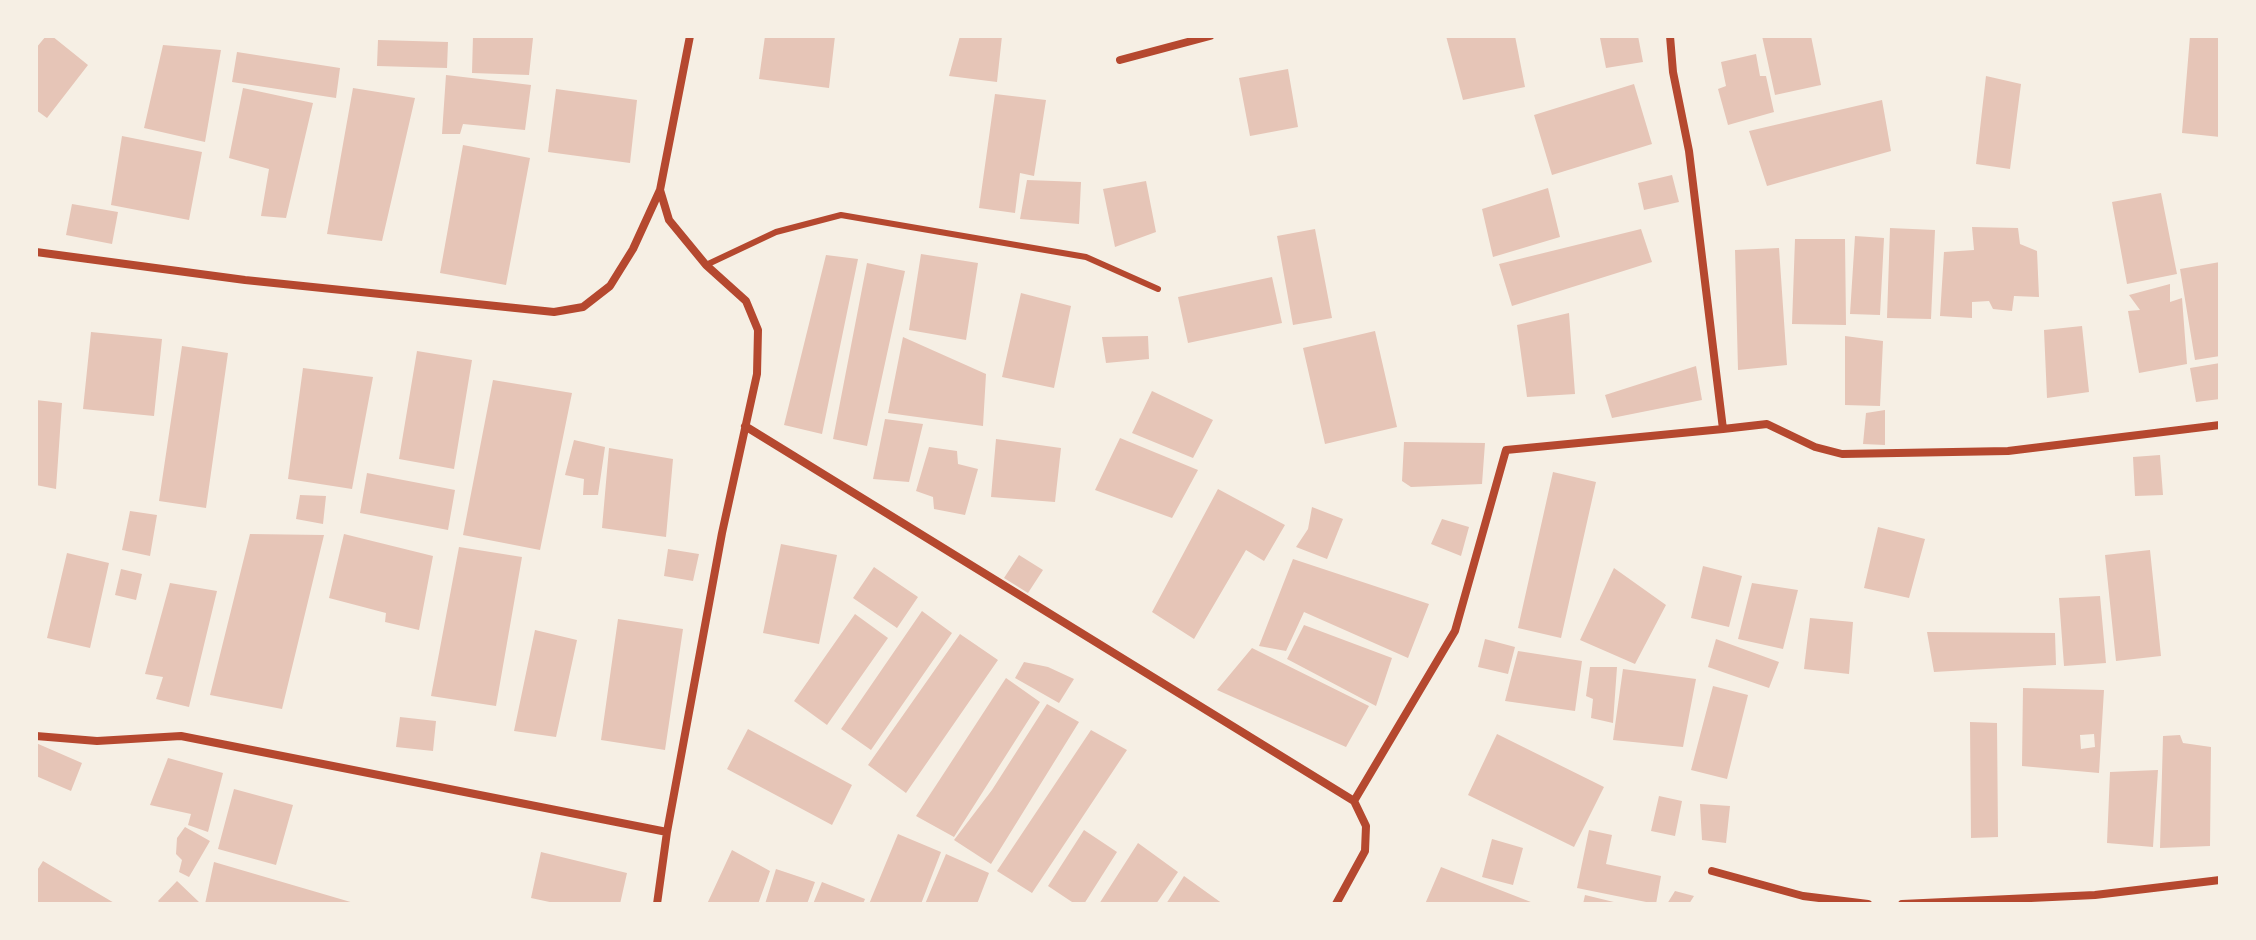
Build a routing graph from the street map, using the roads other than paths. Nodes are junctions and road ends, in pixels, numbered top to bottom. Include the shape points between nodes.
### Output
1 (690, 36) edge
2 (1210, 36) edge
3 (1670, 36) edge
4 (1120, 60) dead end
5 (660, 190) junction
6 (36, 252) edge
7 (706, 265) junction
8 (1158, 289) dead end
9 (2220, 425) edge
10 (745, 426) junction
11 (1723, 429) junction
12 (36, 736) edge
13 (1354, 801) junction
14 (667, 832) junction
15 (1712, 871) dead end
16 (2220, 880) edge
17 (657, 904) edge
18 (1336, 904) edge
19 (1868, 904) edge
20 (1902, 904) edge

1 - 5 street
2 - 4 street
3 - 11 street
5 - 6 street via 610,286 583,307 554,312
5 - 7 street via 669,220
7 - 8 lane via 776,232 841,215 1086,257
7 - 10 street via 746,301 758,330 757,374
9 - 11 street via 2008,451 1842,454 1767,424
10 - 13 street
10 - 14 street
11 - 13 street via 1506,450 1455,631
12 - 14 street via 97,741 181,736
13 - 18 street via 1366,826 1365,851
14 - 17 street
15 - 19 street via 1803,896
16 - 20 street via 2095,895

